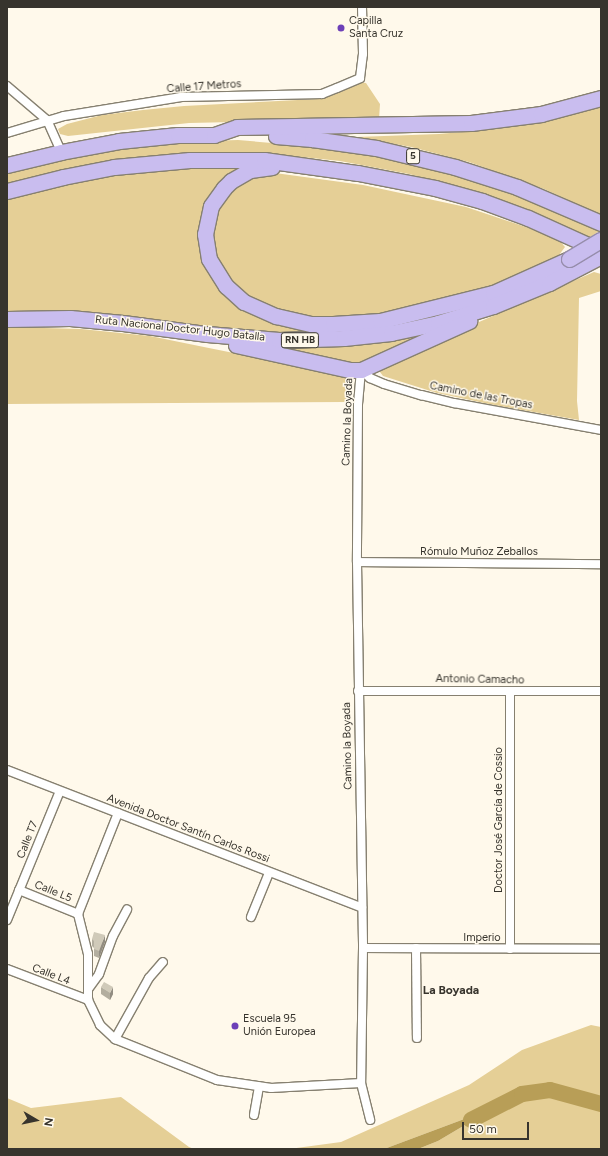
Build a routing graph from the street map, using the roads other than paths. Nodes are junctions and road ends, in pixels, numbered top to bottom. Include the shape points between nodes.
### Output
1 (362, 7) edge
2 (7, 86) edge
3 (601, 98) edge
4 (47, 120) junction
5 (7, 133) edge
6 (214, 135) junction
7 (61, 152) junction
8 (7, 165) edge
9 (302, 166) junction
10 (7, 191) edge
11 (601, 223) edge
12 (601, 240) edge
13 (601, 251) edge
14 (601, 256) edge
15 (575, 263) junction
16 (493, 306) junction
17 (7, 319) edge
18 (207, 334) junction
19 (361, 370) junction
20 (601, 430) edge
21 (358, 562) junction
22 (601, 564) edge
23 (358, 691) junction
24 (601, 691) edge
25 (510, 692) junction
26 (7, 770) edge
27 (60, 791) junction
28 (118, 814) junction
29 (269, 872) junction
30 (19, 890) junction
31 (362, 908) junction
32 (127, 910) dead end
33 (78, 914) junction
34 (251, 917) dead end
35 (7, 920) edge
36 (363, 948) junction
37 (416, 948) junction
38 (510, 948) junction
39 (601, 949) edge
40 (163, 962) dead end
41 (7, 969) edge
42 (89, 988) junction
43 (88, 1000) junction
44 (417, 1038) dead end
45 (115, 1039) junction
46 (361, 1083) junction
47 (259, 1086) junction
48 (254, 1115) dead end
49 (370, 1120) dead end

1 - 4 street, Calle 17 Metros via 360,78 322,94 181,97
2 - 4 street
3 - 6 highway via 540,114 479,122 237,127
4 - 5 street, Calle 17 Metros
4 - 7 street
6 - 7 highway via 178,135 119,141
6 - 11 highway, 5 via 312,139 406,154 492,178
7 - 8 highway
9 - 10 highway via 241,159 163,162 87,172
9 - 13 highway via 393,180 466,196 528,218
9 - 15 highway via 250,170 231,181 214,201 206,225 206,247 219,278 244,302 276,316 312,324 380,321 493,293
12 - 15 highway, bridge
14 - 15 highway, Ruta Nacional Doctor Hugo Batalla / RN HB
15 - 16 highway, Ruta Nacional Doctor Hugo Batalla / RN HB via 549,283
16 - 18 highway, Ruta Nacional Doctor Hugo Batalla / RN HB via 438,323 391,333 344,338 279,340
16 - 19 highway via 474,319
17 - 18 highway, Ruta Nacional Doctor Hugo Batalla / RN HB via 89,320
18 - 19 highway via 225,343 350,370
19 - 20 street, Camino de las Tropas via 370,378 384,384 421,395
19 - 21 street, Camino la Boyada via 358,406
21 - 22 street, Rómulo Muñoz Zeballos
21 - 23 street, Camino la Boyada
23 - 25 street, Antonio Camacho
23 - 31 street, Camino la Boyada
24 - 25 street, Antonio Camacho
25 - 38 street, Doctor José García de Cossio
26 - 27 street, Avenida Doctor Santín Carlos Rossi
27 - 28 street, Avenida Doctor Santín Carlos Rossi
27 - 30 street, Calle T7
28 - 29 street, Avenida Doctor Santín Carlos Rossi
28 - 33 street
29 - 31 street, Avenida Doctor Santín Carlos Rossi
29 - 34 street
30 - 33 street, Calle L5
30 - 35 street, Calle T7
31 - 36 street, Camino la Boyada
32 - 42 street via 99,974
33 - 42 street via 88,954
36 - 37 street, Imperio
36 - 46 street, Camino la Boyada
37 - 38 street, Imperio
37 - 44 street
38 - 39 street, Imperio
40 - 45 street via 149,978
41 - 43 street, Calle L4
42 - 43 street
43 - 45 street via 96,1019
45 - 47 street via 218,1080
46 - 47 street via 287,1088
46 - 49 street, Camino la Boyada
47 - 48 street

